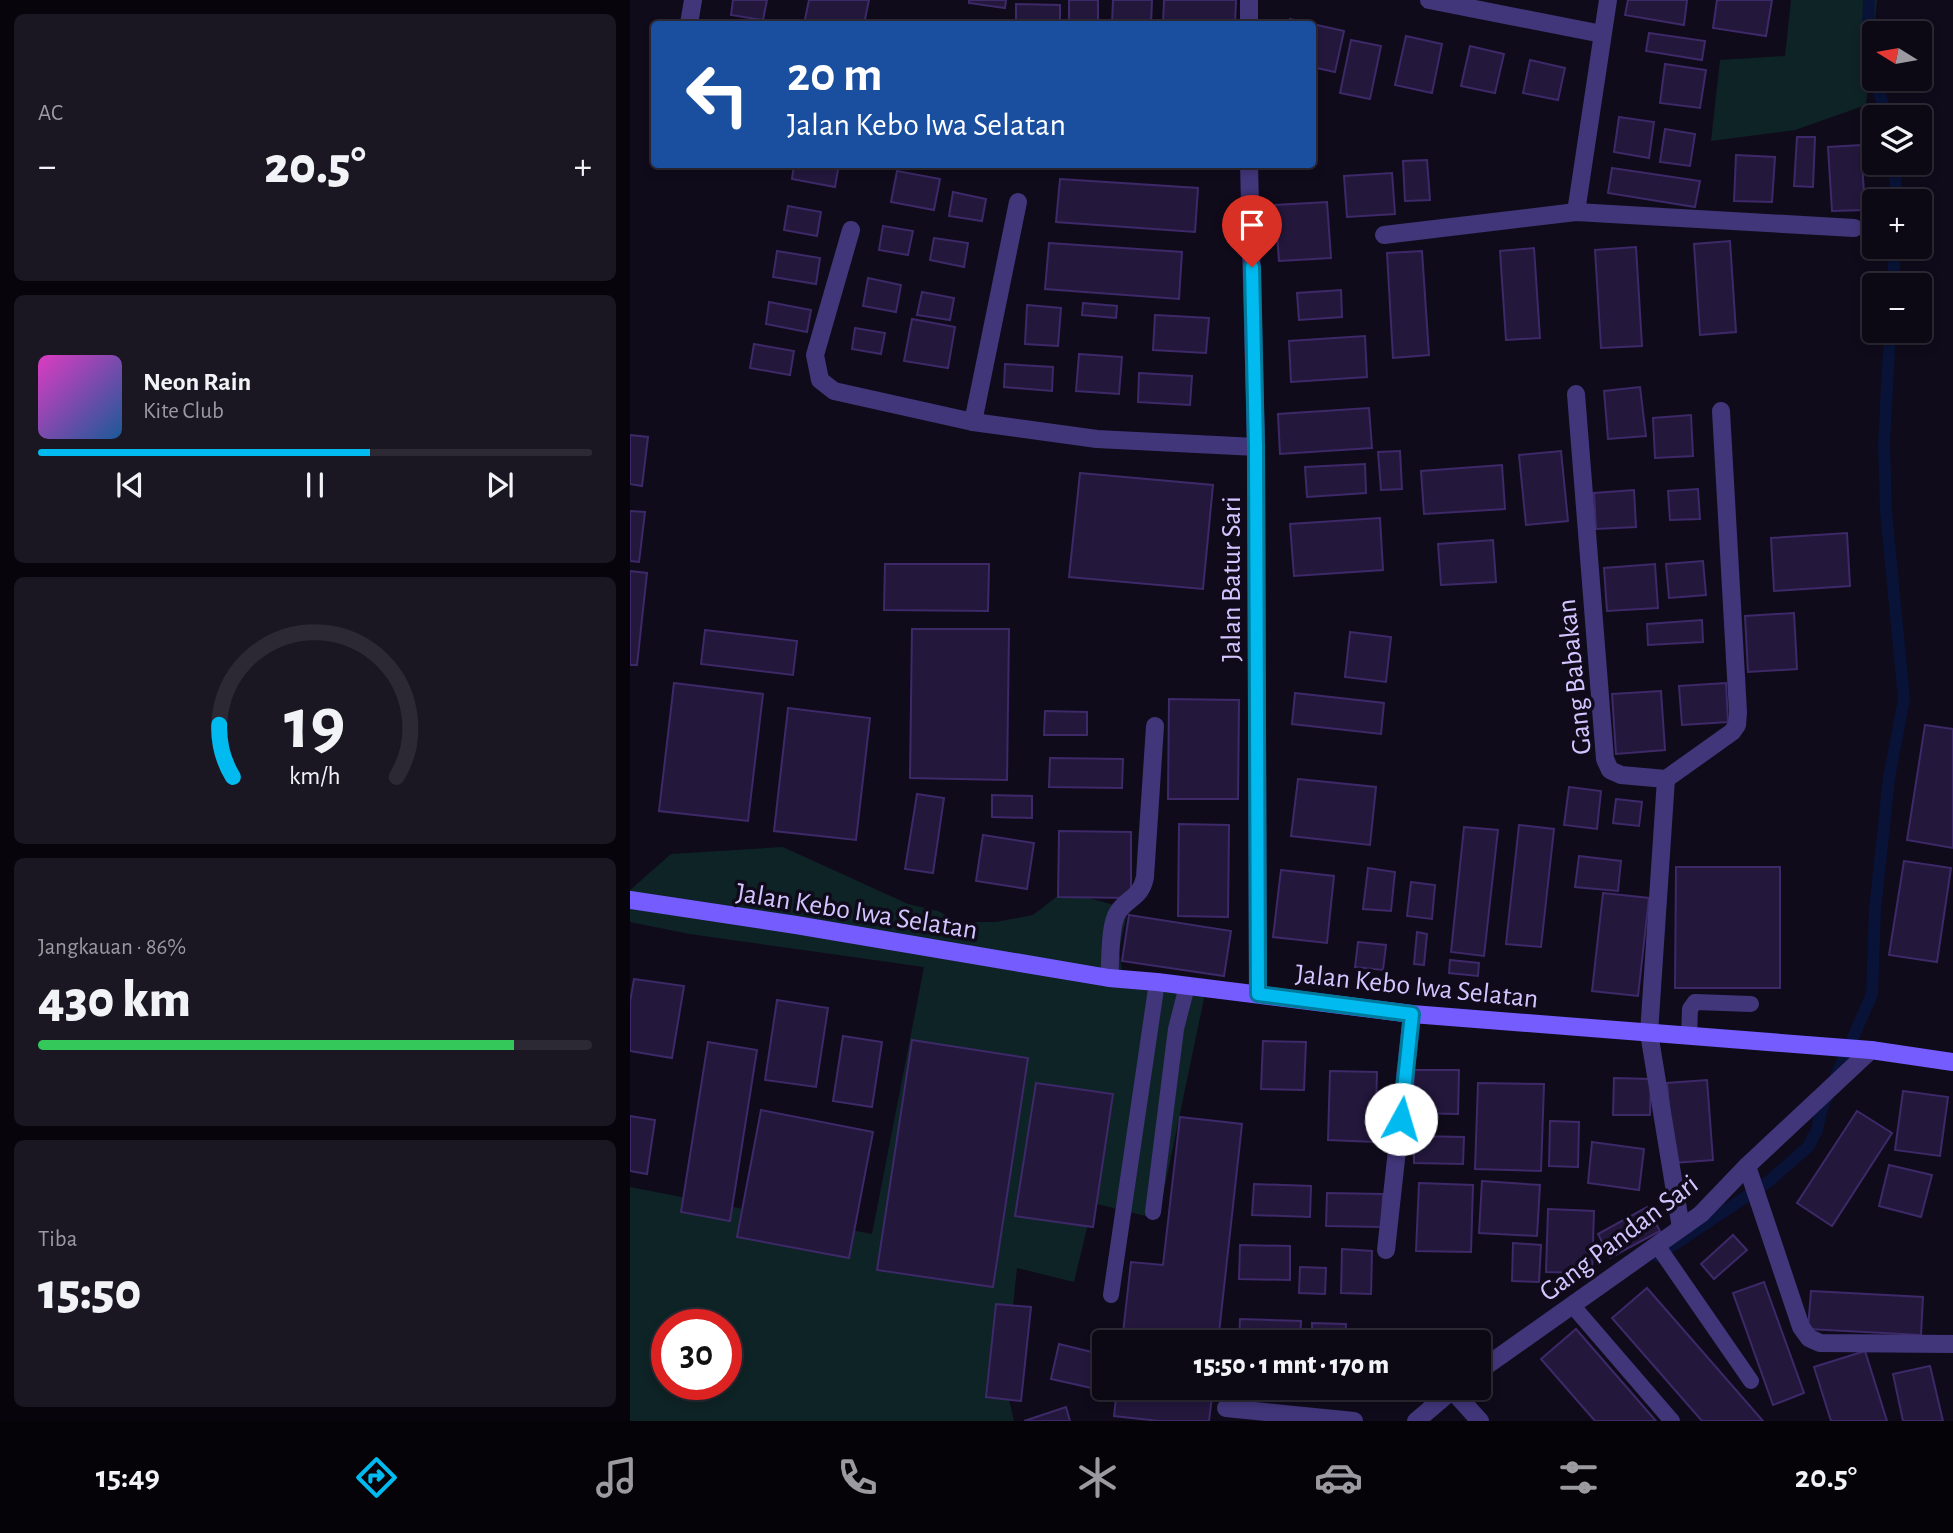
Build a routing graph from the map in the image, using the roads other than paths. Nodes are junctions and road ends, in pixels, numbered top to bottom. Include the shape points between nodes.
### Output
1 (693, 0) edge
2 (1249, 0) edge
3 (1429, 0) edge
4 (1608, 0) edge
5 (690, 21) edge
6 (1249, 21) edge
7 (1602, 34) junction
8 (1249, 168) edge
9 (1018, 202) dead end
10 (1576, 212) junction
11 (1854, 228) dead end
12 (851, 230) dead end
13 (1384, 235) dead end
14 (1576, 394) dead end
15 (1721, 411) dead end
16 (973, 422) junction
17 (1256, 447) junction
18 (1155, 726) dead end
19 (1666, 779) junction
20 (630, 900) edge
21 (1109, 978) junction
22 (1157, 982) junction
23 (1187, 986) junction
24 (1258, 994) junction
25 (1751, 1004) dead end
26 (1412, 1014) junction
27 (1649, 1033) junction
28 (1689, 1036) junction
29 (1871, 1049) junction
30 (1953, 1062) edge
31 (1747, 1166) junction
32 (1153, 1212) dead end
33 (1681, 1228) junction
34 (1657, 1245) junction
35 (1386, 1250) dead end
36 (1111, 1295) dead end
37 (1572, 1305) junction
38 (1953, 1344) edge
39 (1491, 1362) edge
40 (1751, 1381) dead end
41 (1440, 1400) edge
42 (1462, 1400) edge
43 (1226, 1408) dead end
44 (1354, 1421) edge
45 (1416, 1421) edge
46 (1480, 1421) edge
47 (1672, 1421) edge

1 - 5 street
2 - 6 street
3 - 7 street
4 - 7 street
7 - 10 street
8 - 17 street, Jalan Batur Sari
9 - 16 street
10 - 11 street
10 - 13 street
12 - 16 street via 815,355 820,380 834,391
14 - 19 street, Gang Babakan via 1605,759 1610,770 1621,775
15 - 19 street via 1737,725
16 - 17 street via 1097,439
17 - 24 street, Jalan Batur Sari
18 - 21 street via 1145,877 1138,894 1118,912
19 - 27 street
20 - 21 street, Jalan Kebo Iwa Selatan
21 - 22 street, Jalan Kebo Iwa Selatan
22 - 23 street, Jalan Kebo Iwa Selatan
22 - 36 lane
23 - 24 street, Jalan Kebo Iwa Selatan
23 - 32 lane
24 - 26 street, Jalan Kebo Iwa Selatan
25 - 28 lane via 1695,1002 1690,1009
26 - 27 street, Jalan Kebo Iwa Selatan
26 - 35 street
27 - 28 street, Jalan Kebo Iwa Selatan
27 - 33 street
28 - 29 street, Jalan Kebo Iwa Selatan
29 - 30 street, Jalan Kebo Iwa Selatan
29 - 31 street, Gang Pandan Sari
31 - 33 street, Gang Pandan Sari
31 - 38 street via 1801,1327 1810,1338 1820,1342
33 - 34 street, Gang Pandan Sari
34 - 37 street, Gang Pandan Sari
34 - 40 lane
37 - 39 street, Gang Pandan Sari
37 - 47 lane
41 - 45 street
42 - 46 street
43 - 44 street

